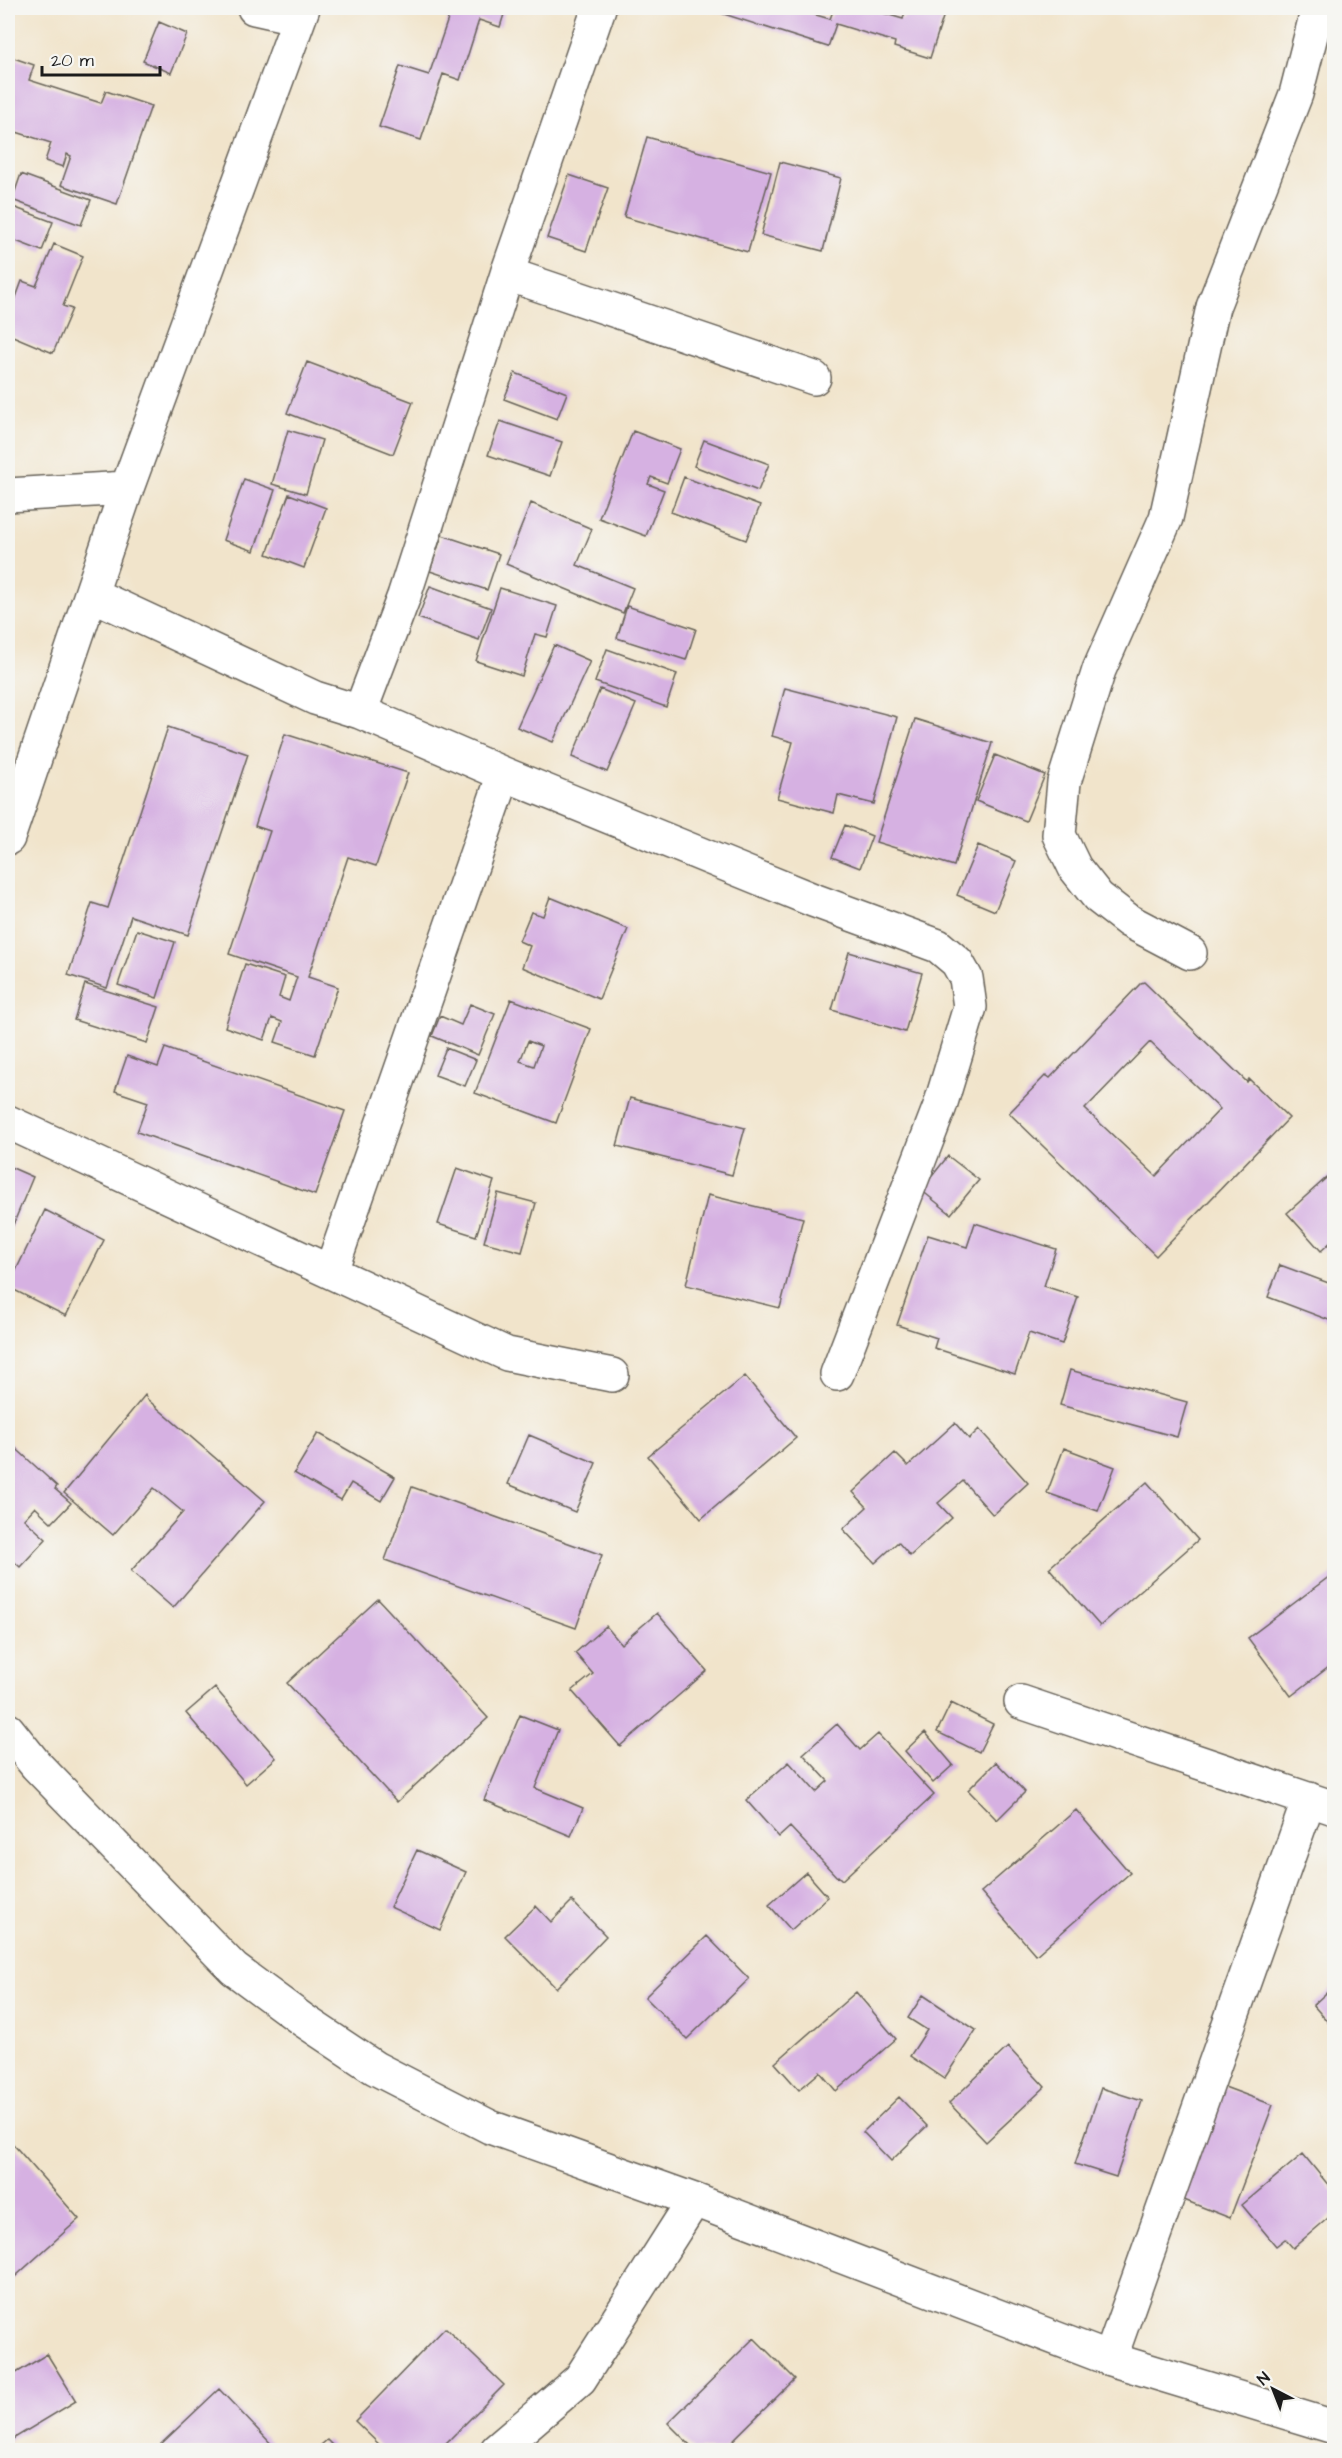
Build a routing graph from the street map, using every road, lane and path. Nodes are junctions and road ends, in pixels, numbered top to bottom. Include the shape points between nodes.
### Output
1 (254, 8) edge
2 (599, 8) edge
3 (1318, 8) edge
4 (301, 13) edge
5 (507, 274) junction
6 (814, 378) dead end
7 (127, 488) junction
8 (8, 495) edge
9 (91, 594) junction
10 (360, 712) junction
11 (504, 774) junction
12 (8, 838) edge
13 (1190, 952) dead end
14 (8, 1122) edge
15 (331, 1271) junction
16 (837, 1374) dead end
17 (612, 1375) dead end
18 (1021, 1702) dead end
19 (8, 1730) edge
20 (1322, 1803) edge
21 (694, 2199) junction
22 (1110, 2359) junction
23 (1335, 2427) edge
24 (497, 2451) edge

1 - 4 street
2 - 5 street
3 - 13 street via 1296,94 1213,307 1166,518 1100,670 1064,782 1059,835 1075,868 1098,897 1129,921
4 - 7 street
5 - 6 street
5 - 10 street via 404,596
7 - 8 street
7 - 9 street
9 - 10 street via 315,698
9 - 12 street
10 - 11 street
11 - 15 street
11 - 16 street via 813,900 938,946 957,962 966,978 970,1007 940,1106
14 - 15 street
15 - 17 street via 507,1354
18 - 20 street
19 - 21 street via 36,1765 234,1969 303,2020 375,2068 490,2127
20 - 22 street
21 - 22 street
21 - 24 street via 580,2379
22 - 23 street

